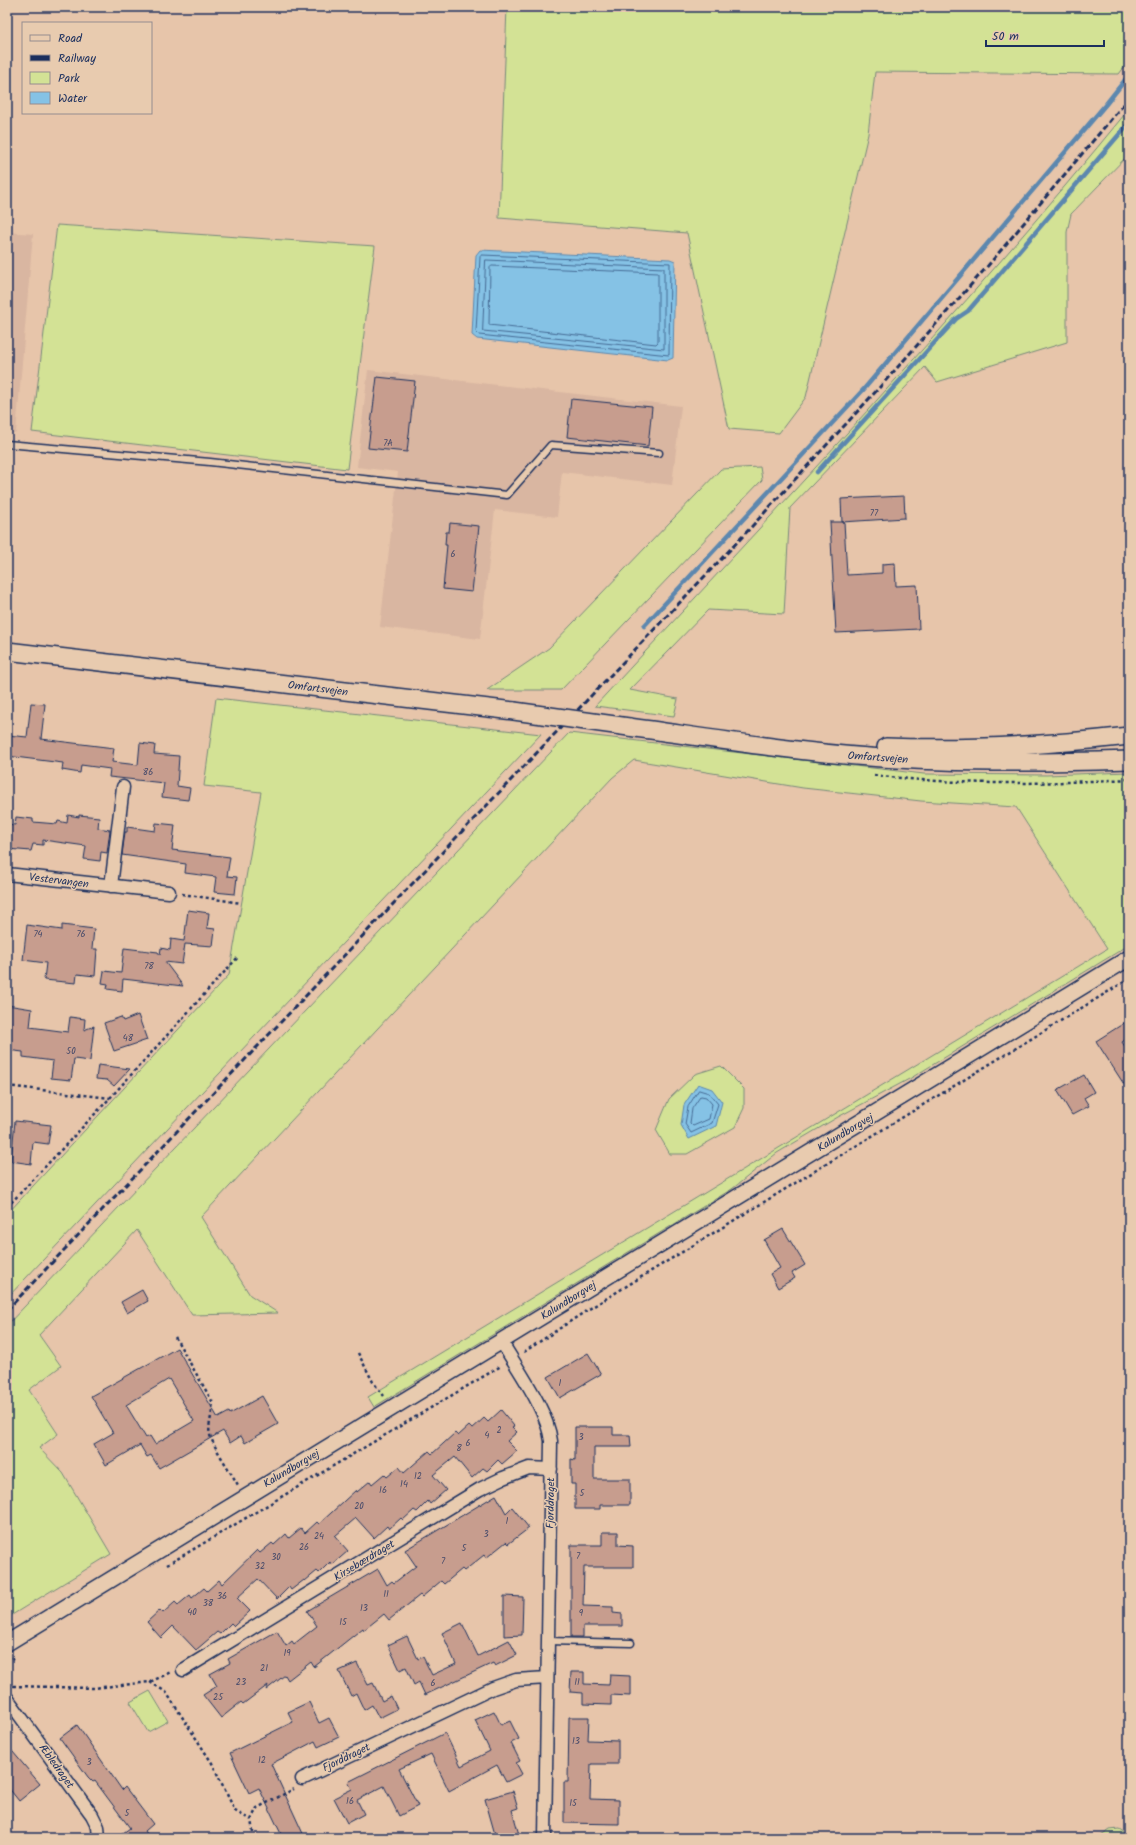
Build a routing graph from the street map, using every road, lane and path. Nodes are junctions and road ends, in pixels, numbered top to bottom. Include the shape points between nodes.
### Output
1 (7, 444) edge
2 (659, 453) dead end
3 (7, 651) edge
4 (629, 727) junction
5 (1129, 736) edge
6 (1129, 760) edge
7 (123, 788) dead end
8 (7, 874) edge
9 (111, 886) junction
10 (169, 892) joint
11 (241, 903) dead end
12 (239, 956) dead end
13 (1129, 958) edge
14 (1129, 979) edge
15 (7, 1086) edge
16 (110, 1098) junction
17 (7, 1207) edge
18 (175, 1337) dead end
19 (501, 1341) junction
20 (358, 1353) dead end
21 (512, 1360) junction
22 (392, 1406) junction
23 (551, 1469) junction
24 (245, 1496) junction
25 (163, 1568) dead end
26 (547, 1641) junction
27 (7, 1643) edge
28 (632, 1643) dead end
29 (14, 1658) dead end
30 (7, 1662) edge
31 (183, 1670) joint
32 (547, 1678) junction
33 (150, 1682) junction
34 (7, 1688) edge
35 (7, 1698) edge
36 (302, 1779) joint
37 (252, 1820) junction
38 (99, 1838) edge
39 (254, 1838) edge
40 (545, 1838) edge

1 - 2 lane via 210,462 507,495 551,445
3 - 4 main road, Omfartsvejen, bridge
4 - 5 main road, Omfartsvejen via 801,741 952,748
4 - 6 main road, Omfartsvejen via 868,757 979,762
7 - 9 street
8 - 9 street, Vestervangen
9 - 10 street, Vestervangen
10 - 11 path
12 - 16 path
13 - 19 street, Kalundborgvej
14 - 21 path via 589,1309
15 - 16 path
16 - 17 path
18 - 24 path via 212,1401 214,1410 209,1425 210,1436
19 - 21 street, Fjorddraget
19 - 22 street, Kalundborgvej
20 - 22 path via 373,1382
21 - 23 street, Fjorddraget via 546,1421 551,1441
21 - 25 path
22 - 24 street, Kalundborgvej
23 - 26 street, Fjorddraget
23 - 31 street, Kirsebærdraget via 529,1468 480,1489
24 - 27 street, Kalundborgvej
26 - 28 lane
26 - 32 street, Fjorddraget
29 - 30 path
31 - 33 path via 175,1669
32 - 36 street, Fjorddraget via 516,1680 493,1688
32 - 40 street, Fjorddraget
33 - 34 path via 94,1688 14,1685
33 - 37 path via 166,1692 212,1763 235,1810
35 - 38 street, Æbledraget via 92,1815 98,1827
36 - 37 path via 298,1787 257,1808
37 - 39 path

